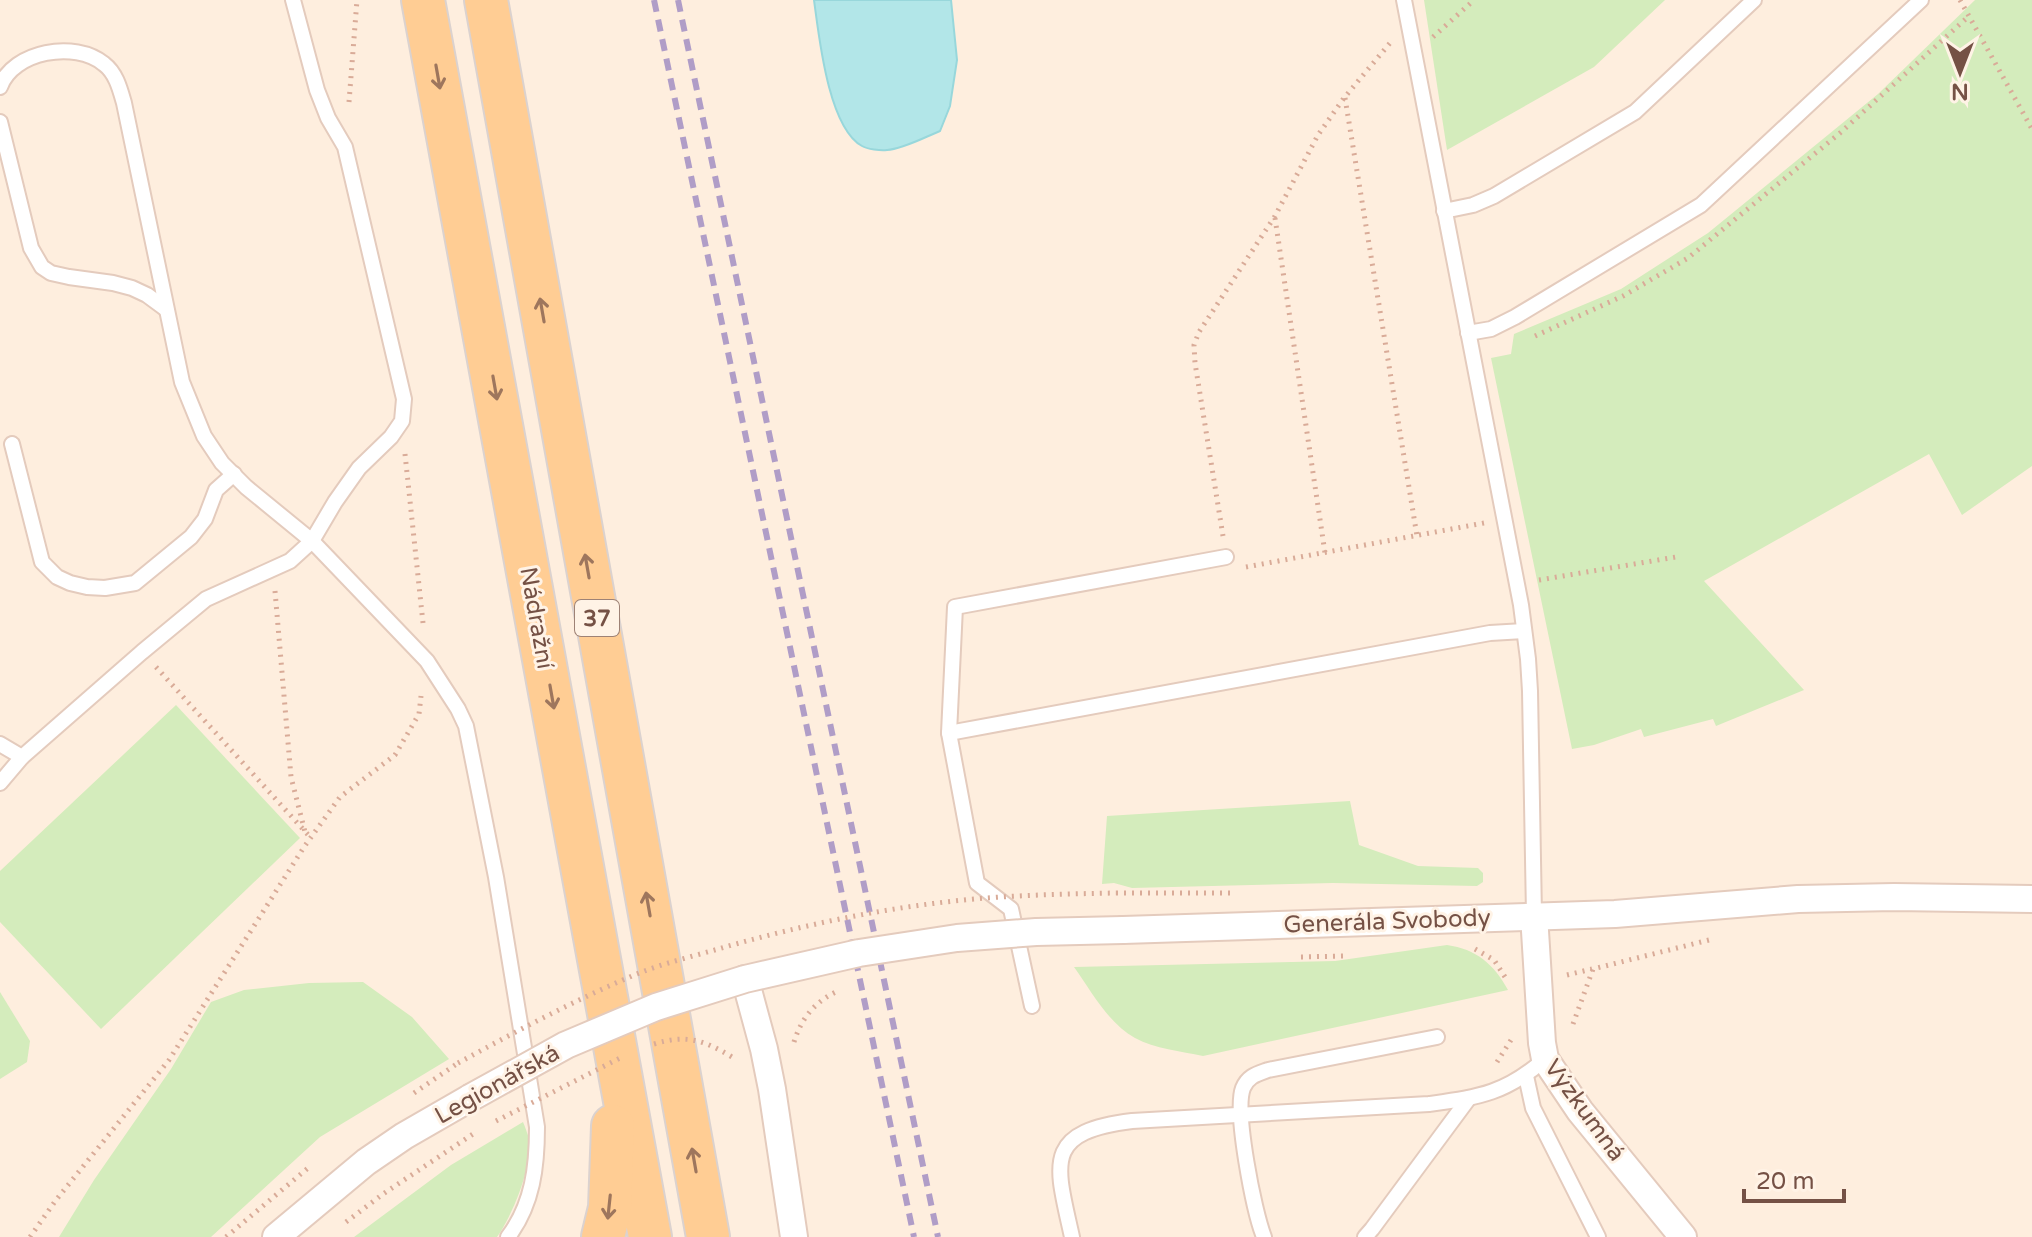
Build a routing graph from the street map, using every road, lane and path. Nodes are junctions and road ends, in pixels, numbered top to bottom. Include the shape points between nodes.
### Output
1 (293, 0) edge
2 (357, 0) edge
3 (423, 0) edge
4 (486, 0) edge
5 (1404, 0) edge
6 (1474, 0) edge
7 (1754, 0) edge
8 (1921, 0) edge
9 (1960, 0) edge
10 (1408, 21) junction
11 (1415, 55) junction
12 (0, 87) edge
13 (1344, 98) junction
14 (0, 122) edge
15 (2032, 129) edge
16 (345, 147) junction
17 (1444, 211) junction
18 (1275, 216) junction
19 (166, 309) junction
20 (1468, 333) junction
21 (402, 421) junction
22 (12, 444) dead end
23 (234, 474) junction
24 (1505, 519) junction
25 (1417, 536) junction
26 (312, 541) junction
27 (1325, 553) junction
28 (1226, 557) junction
29 (1676, 557) dead end
30 (273, 569) junction
31 (1516, 582) junction
32 (1524, 631) junction
33 (142, 652) junction
34 (427, 661) junction
35 (949, 733) junction
36 (0, 744) edge
37 (22, 757) junction
38 (0, 783) edge
39 (305, 832) junction
40 (311, 838) junction
41 (2032, 899) edge
42 (1534, 915) junction
43 (1724, 936) dead end
44 (1593, 969) junction
45 (1561, 976) dead end
46 (745, 979) junction
47 (847, 988) dead end
48 (1032, 1006) dead end
49 (1513, 1030) dead end
50 (1437, 1037) dead end
51 (1571, 1037) dead end
52 (794, 1042) dead end
53 (631, 1048) junction
54 (732, 1057) dead end
55 (1536, 1068) junction
56 (1469, 1098) junction
57 (1242, 1114) junction
58 (494, 1123) dead end
59 (480, 1130) dead end
60 (343, 1224) dead end
61 (30, 1237) edge
62 (276, 1237) edge
63 (508, 1237) edge
64 (603, 1237) edge
65 (650, 1237) edge
66 (708, 1237) edge
67 (794, 1237) edge
68 (1072, 1237) edge
69 (1264, 1237) edge
70 (1365, 1237) edge
71 (1598, 1237) edge
72 (1683, 1237) edge

1 - 16 lane via 317,90
2 - 16 path
3 -> 53 main road, Nádražní / 37
66 -> 4 main road, 37
5 - 10 lane
6 - 11 path
7 - 17 lane via 1635,112 1494,196
8 - 20 lane via 1701,205 1515,317
9 - 15 path
10 - 11 lane
10 - 13 path
11 - 17 lane
12 - 19 lane via 13,67 42,54 91,56 113,74 124,103
13 - 18 path
13 - 25 path
14 - 19 lane via 31,248 42,267 132,288
16 - 21 lane via 404,399
17 - 20 lane
18 - 27 path
18 - 28 path via 1194,345
19 - 23 lane via 192,411
20 - 24 lane
21 - 26 lane via 359,468
21 - 34 path
22 - 23 lane via 42,562 57,577 87,587 135,583 191,537 216,490
23 - 26 lane
24 - 25 path
24 - 31 lane
25 - 27 path
26 - 30 lane
26 - 34 lane
27 - 28 path via 1237,568
28 - 35 lane via 955,607
29 - 31 path
30 - 33 lane via 206,599
30 - 39 path via 291,777
31 - 32 lane
32 - 35 lane
32 - 42 lane
33 - 37 lane
33 - 39 path
34 - 40 path via 419,714 395,755 340,797
34 - 63 lane via 458,709 471,744 537,1127 530,1195
35 - 48 lane via 977,883 1011,909
36 - 37 lane
37 - 38 lane
39 - 40 path
40 - 61 path via 169,1060
41 - 42 street, Generála Svobody via 1798,899
42 - 46 street, Generála Svobody, bridge via 957,938
42 - 55 street, Výzkumná via 1542,1043
43 - 44 path
44 - 45 path
44 - 51 path
46 - 62 street, Legionářská, bridge via 656,1007 566,1045 404,1136
46 - 67 street via 772,1089
47 - 52 path, bridge via 818,1003
49 - 56 path via 1503,1056 1467,1084
50 - 57 lane via 1253,1075 1242,1090
53 - 54 path, bridge via 695,1039
53 - 58 path, bridge
53 -> 64 main road
53 - 65 main road, Nádražní / 37
55 - 56 lane via 1495,1091
55 - 71 lane via 1533,1108
55 - 72 street, Výzkumná via 1580,1111
56 - 57 lane
56 - 70 lane
57 - 68 lane via 1104,1124 1071,1140 1059,1172
57 - 69 lane
59 - 60 path

